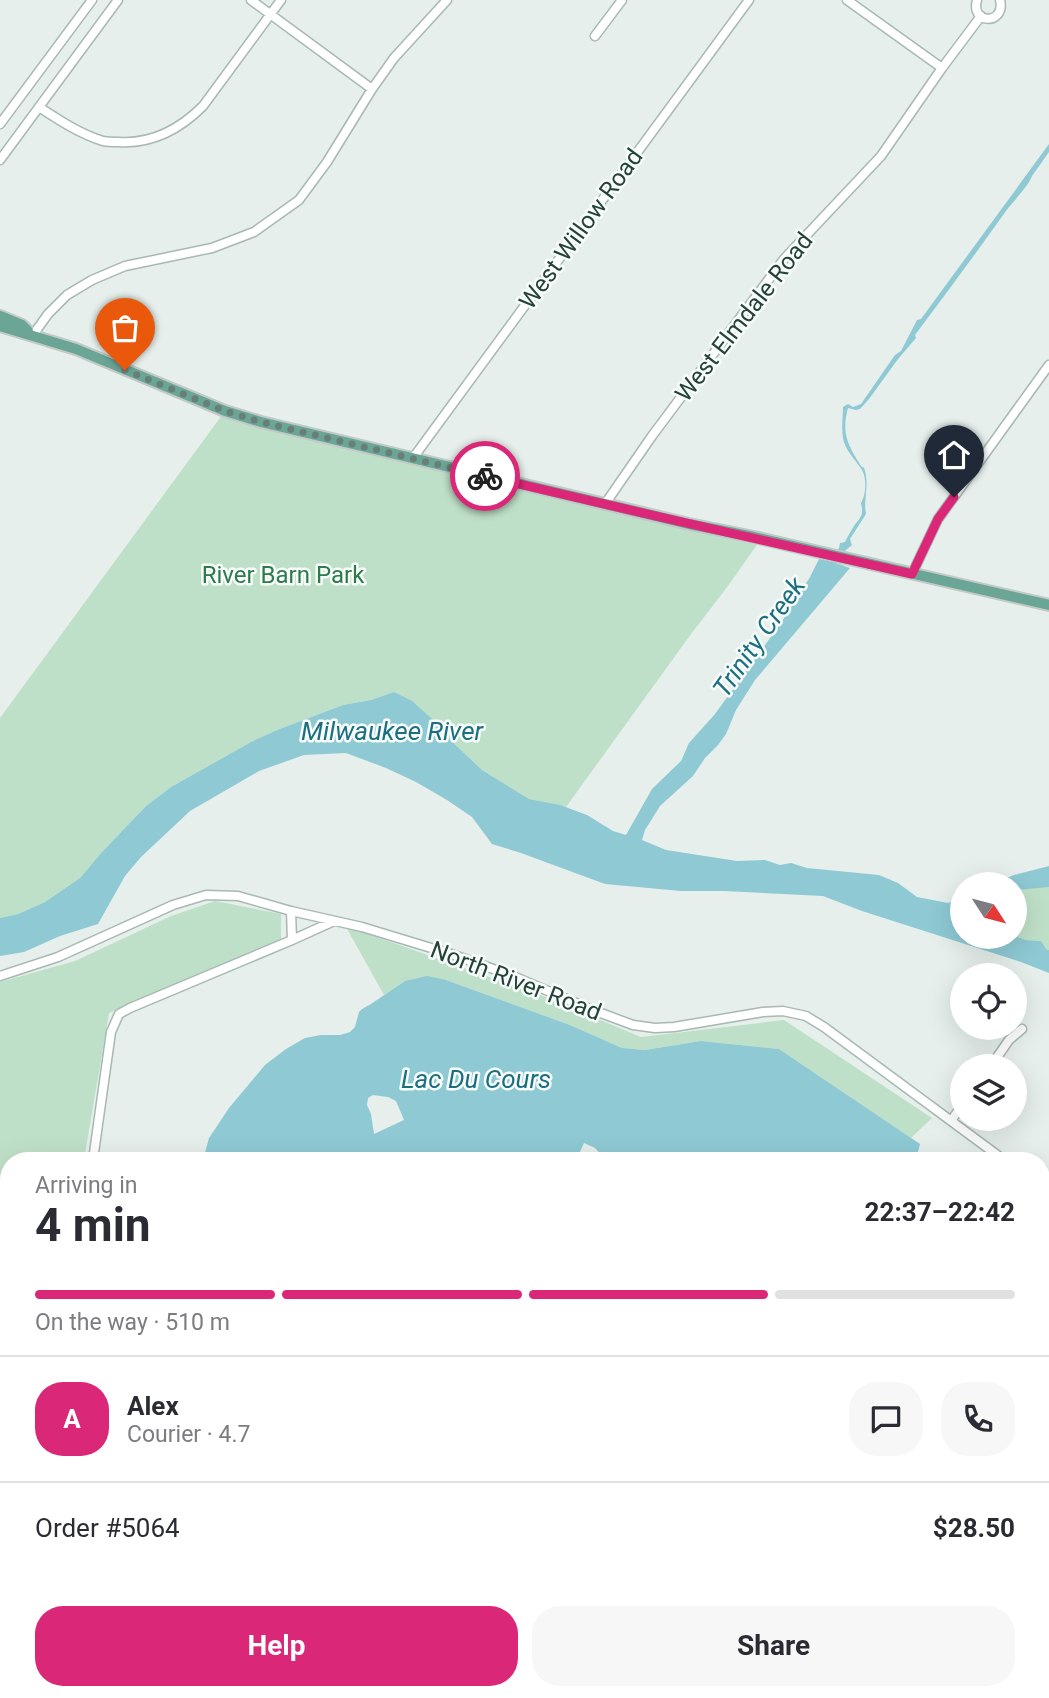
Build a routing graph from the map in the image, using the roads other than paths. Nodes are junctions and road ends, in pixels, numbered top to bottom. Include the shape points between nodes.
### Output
1 (92, 0) edge
2 (118, 0) edge
3 (251, 0) edge
4 (281, 0) edge
5 (447, 0) edge
6 (622, 0) edge
7 (749, 0) edge
8 (847, 0) edge
9 (977, 0) edge
10 (1000, 0) edge
11 (271, 14) junction
12 (981, 16) junction
13 (595, 36) dead end
14 (942, 68) junction
15 (372, 89) junction
16 (39, 107) junction
17 (0, 124) edge
18 (0, 160) edge
19 (0, 316) edge
20 (0, 327) edge
21 (33, 335) junction
22 (1049, 365) edge
23 (412, 458) junction
24 (605, 505) junction
25 (912, 574) junction
26 (1049, 605) edge
27 (291, 911) junction
28 (334, 921) junction
29 (292, 940) junction
30 (0, 976) edge
31 (950, 1120) edge
32 (965, 1131) edge
33 (94, 1152) edge
34 (993, 1152) edge

1 - 17 street
2 - 16 street
3 - 11 street
4 - 11 street
5 - 15 street
6 - 13 street
7 - 23 street, West Willow Road
8 - 14 street
9 - 12 street
10 - 12 street, West Elmdale Road via 997,15
11 - 15 street
11 - 16 street via 203,106 172,131 150,139 104,141
12 - 14 street, West Elmdale Road
14 - 24 street, West Elmdale Road via 881,156 784,259
15 - 21 street via 299,200 254,232 212,248 125,266 92,280 66,296
16 - 18 street
19 - 21 main road
20 - 21 main road
21 - 23 main road via 225,411
22 - 25 street via 938,519
23 - 24 main road
24 - 25 main road
25 - 26 main road
27 - 28 street, North River Road
27 - 29 street
27 - 30 street, North River Road via 238,896 206,895 173,905 58,957
28 - 29 street
28 - 31 street, North River Road via 493,968 642,1027 674,1027 763,1012 806,1016
29 - 33 street via 119,1014 111,1032
32 - 34 street, North River Road

